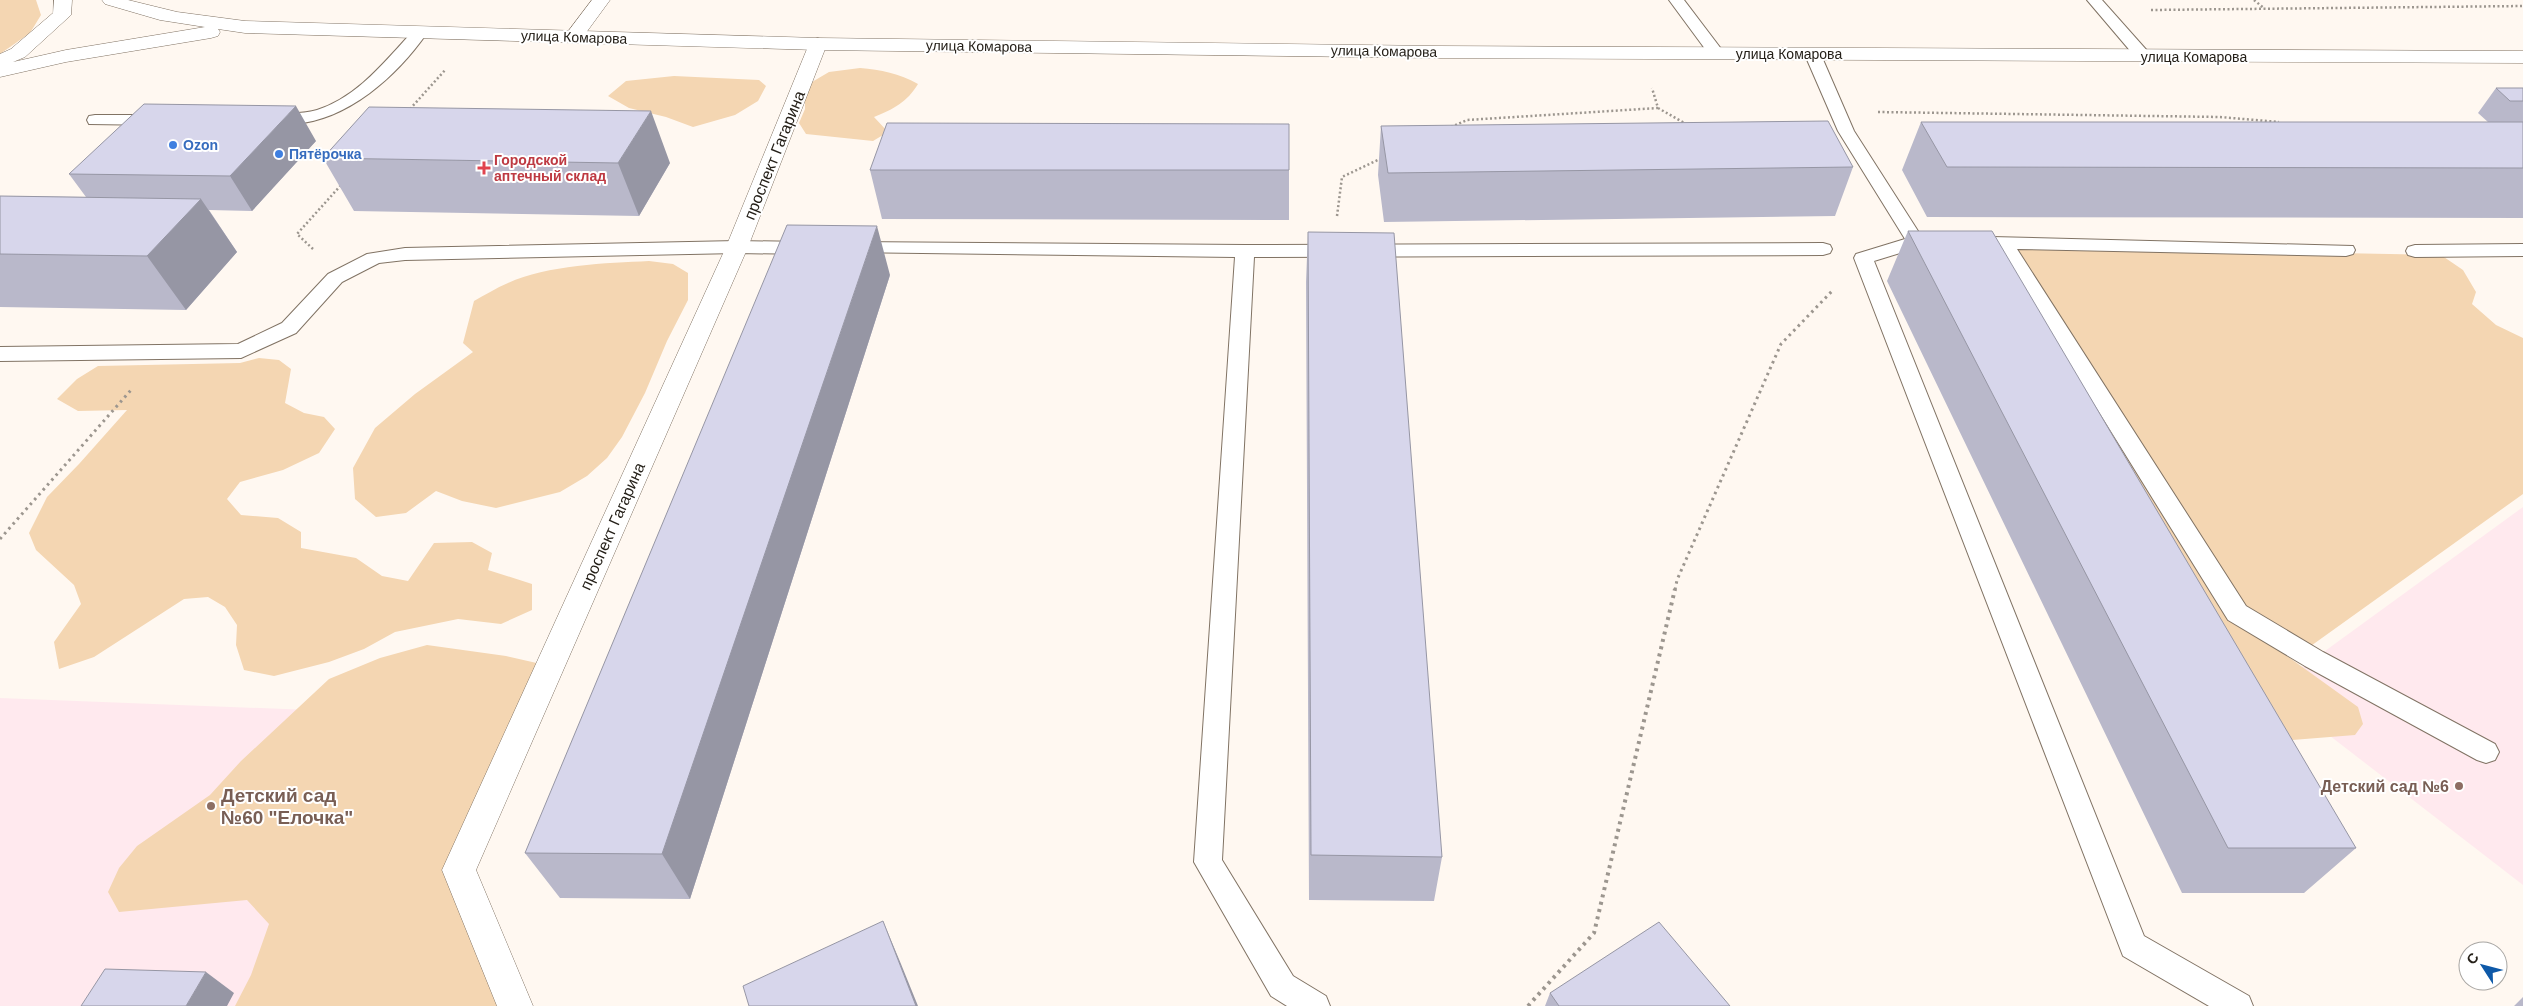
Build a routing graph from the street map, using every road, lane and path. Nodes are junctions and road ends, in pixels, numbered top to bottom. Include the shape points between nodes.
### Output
1 (62, 0) edge
2 (111, 0) edge
3 (601, 0) edge
4 (1676, 0) edge
5 (2254, 0) edge
6 (2099, 5) edge
7 (2523, 6) edge
8 (2265, 9) junction
9 (245, 27) junction
10 (419, 33) junction
11 (476, 34) junction
12 (573, 37) junction
13 (818, 44) junction
14 (1641, 53) junction
15 (1717, 54) junction
16 (1813, 54) junction
17 (2144, 57) junction
18 (2523, 57) edge
19 (0, 61) edge
20 (0, 71) edge
21 (1658, 108) junction
22 (404, 116) edge
23 (95, 120) dead end
24 (176, 120) edge
25 (255, 120) edge
26 (2285, 123) edge
27 (1836, 125) junction
28 (1692, 127) edge
29 (1449, 128) edge
30 (1386, 156) edge
31 (344, 182) edge
32 (1974, 243) edge
33 (2004, 243) junction
34 (737, 247) junction
35 (1823, 249) dead end
36 (2346, 250) dead end
37 (2523, 250) edge
38 (1333, 251) junction
39 (2415, 251) dead end
40 (1245, 252) junction
41 (1864, 258) junction
42 (350, 270) junction
43 (0, 354) edge
44 (163, 354) junction
45 (0, 539) edge
46 (2486, 752) dead end
47 (515, 1006) edge
48 (1316, 1006) edge
49 (1528, 1006) edge
50 (2238, 1006) edge

1 - 19 main road via 62,15 18,53
2 - 9 main road via 170,17
3 - 12 main road
4 - 15 lane
5 - 8 path
6 - 8 path
6 - 17 lane
7 - 8 path
9 - 10 main road, улица Комарова
9 - 20 main road via 151,40
10 - 11 main road, улица Комарова
10 - 25 lane via 374,83 354,100 326,112 294,120
11 - 12 main road, улица Комарова
11 - 22 path
12 - 13 main road, улица Комарова
13 - 14 main road, улица Комарова
13 - 34 main road, проспект Гагарина
14 - 15 main road, улица Комарова
14 - 21 path
15 - 16 main road, улица Комарова
16 - 17 main road, улица Комарова
16 - 27 lane
17 - 18 main road, улица Комарова
21 - 28 path
21 - 29 path via 1467,120
23 - 24 lane
26 - 27 path via 2220,117
27 - 41 lane via 1926,242
30 - 38 path via 1342,177
31 - 42 path via 297,234 309,246
32 - 33 lane
33 - 36 lane
33 - 46 lane via 2237,613 2314,659
34 - 40 lane
34 - 42 lane via 406,254 374,258
34 - 47 main road, проспект Гагарина via 458,870
35 - 38 lane
37 - 39 lane
38 - 40 lane
40 - 48 lane via 1208,862 1282,986
41 - 49 path via 1781,344 1677,580 1594,933
41 - 50 lane via 2133,946
42 - 44 lane via 335,278 289,328 241,351
43 - 44 lane
44 - 45 path

